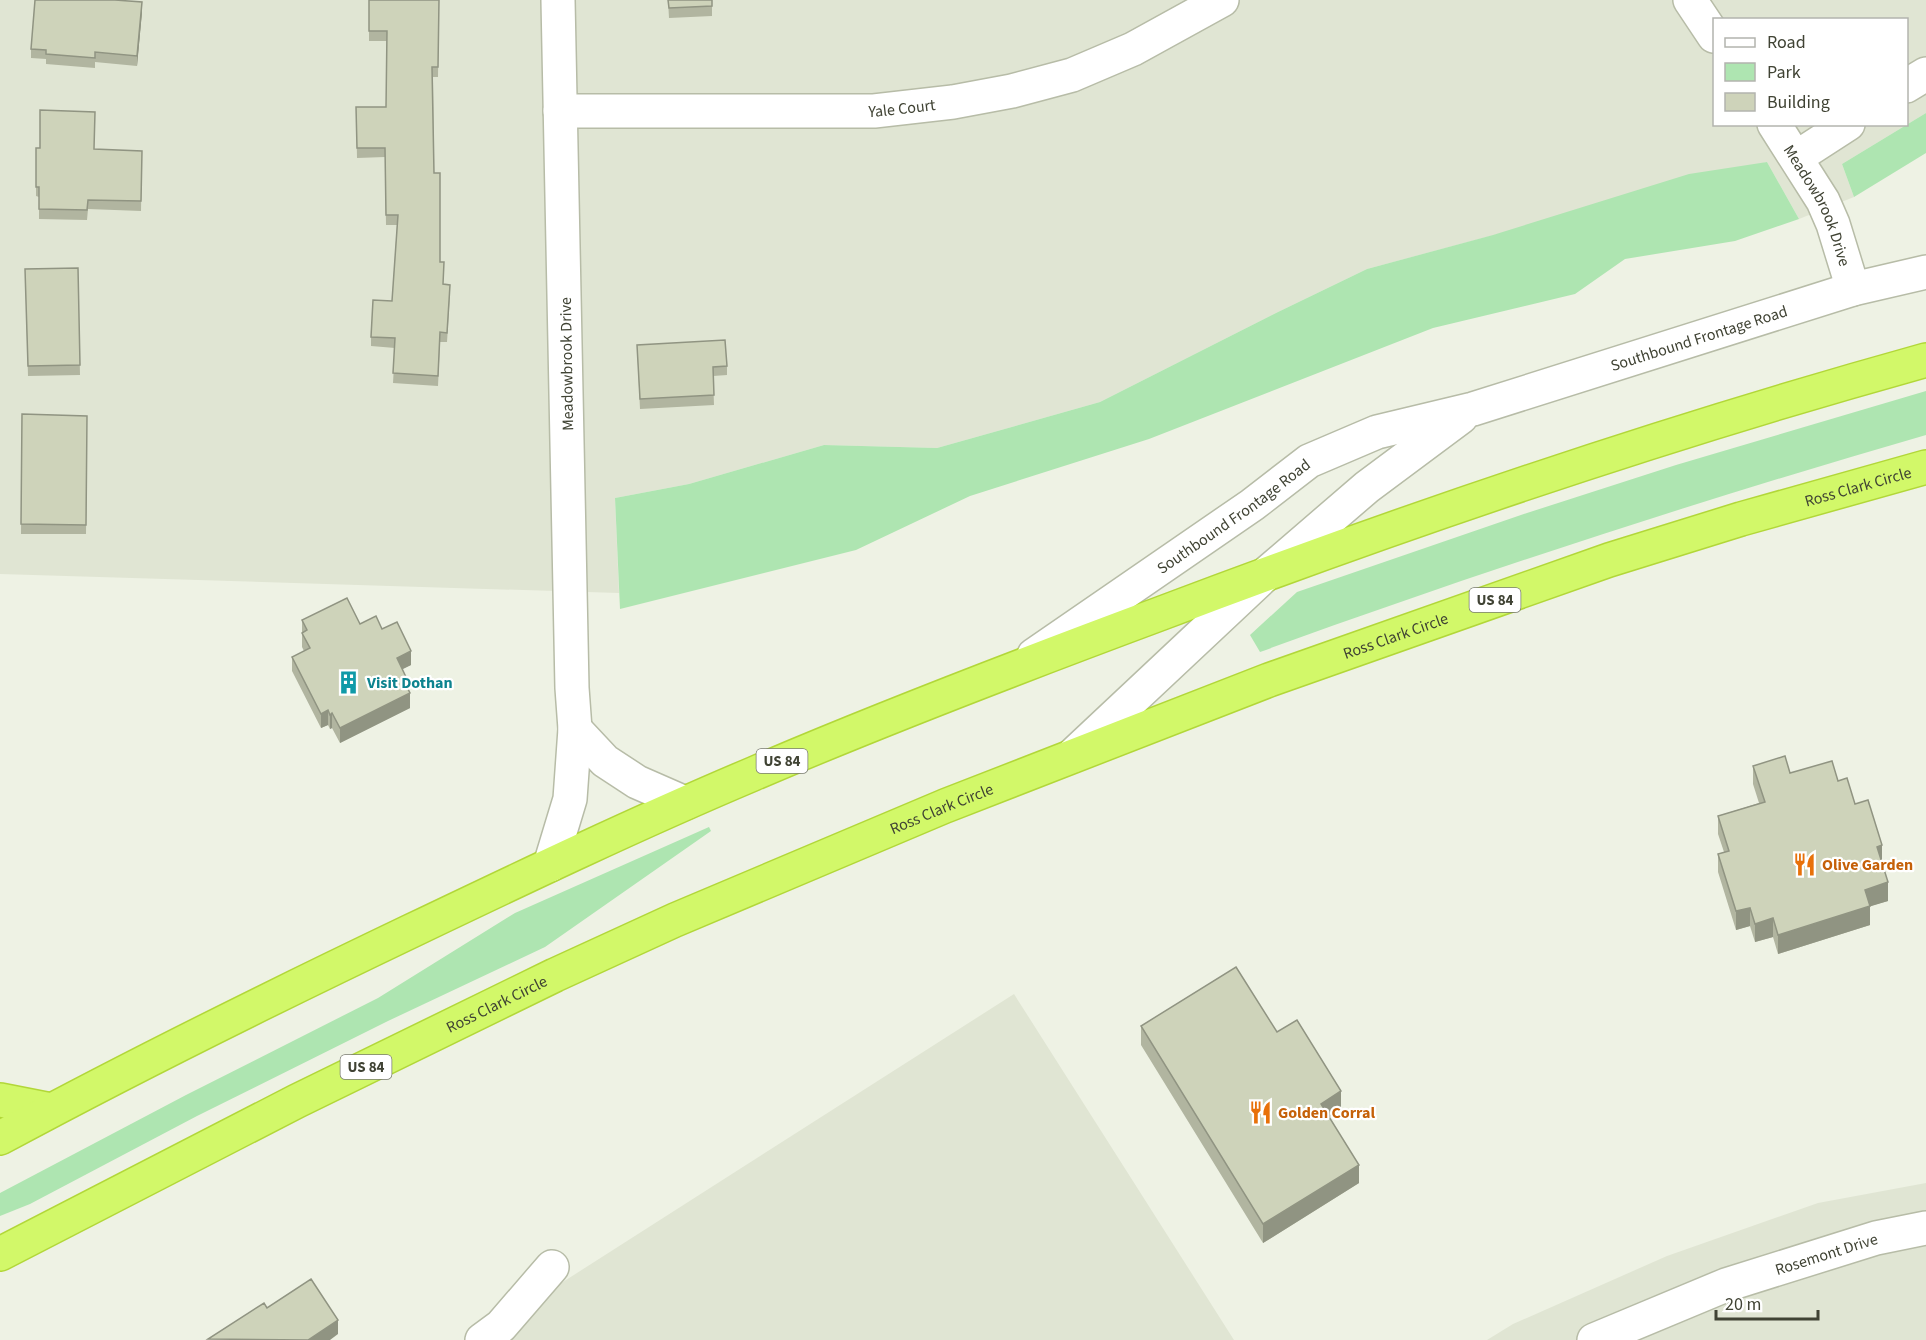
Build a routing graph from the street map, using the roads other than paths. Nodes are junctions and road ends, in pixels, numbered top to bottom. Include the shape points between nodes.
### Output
1 (558, 0) edge
2 (1222, 0) edge
3 (1690, 0) edge
4 (1713, 34) edge
5 (1926, 74) edge
6 (1908, 85) edge
7 (560, 111) junction
8 (1775, 126) edge
9 (1845, 126) edge
10 (1797, 158) junction
11 (1926, 272) edge
12 (1853, 289) junction
13 (1926, 360) edge
14 (1473, 409) junction
15 (1926, 467) edge
16 (1267, 573) junction
17 (1015, 668) junction
18 (576, 729) junction
19 (1072, 756) junction
20 (685, 803) junction
21 (550, 865) junction
22 (0, 1100) edge
23 (51, 1110) junction
24 (0, 1138) edge
25 (1926, 1227) edge
26 (9, 1249) edge
27 (552, 1267) dead end
28 (0, 1275) edge
29 (482, 1340) edge
30 (1594, 1340) edge

1 - 7 street, Meadowbrook Drive
2 - 7 street, Yale Court via 1133,49 1072,75 953,102 873,111
3 - 4 street
5 - 6 street
7 - 18 street, Meadowbrook Drive
8 - 10 street, Meadowbrook Drive
9 - 10 street
10 - 12 street, Meadowbrook Drive via 1833,224
11 - 12 street, Southbound Frontage Road
12 - 14 street, Southbound Frontage Road
13 - 16 highway, US 84 via 1709,422
14 - 16 street, Southbound Frontage Road via 1367,487
14 - 17 street, Southbound Frontage Road via 1377,432 1309,461 1252,505
15 - 19 highway, Ross Clark Circle / US 84 via 1609,560 1269,680
16 - 17 highway, US 84
16 - 19 street, Southbound Frontage Road
17 - 20 highway, US 84
18 - 20 street via 605,761 637,782
18 - 21 street, Meadowbrook Drive via 570,799
19 - 26 highway, Ross Clark Circle / US 84 via 802,865 555,975 297,1101
20 - 21 highway, US 84
21 - 23 highway, US 84 via 251,1008
22 - 23 highway
23 - 24 highway, US 84
25 - 30 street, Rosemont Drive via 1876,1238 1726,1285
26 - 28 highway
27 - 29 street via 501,1326

